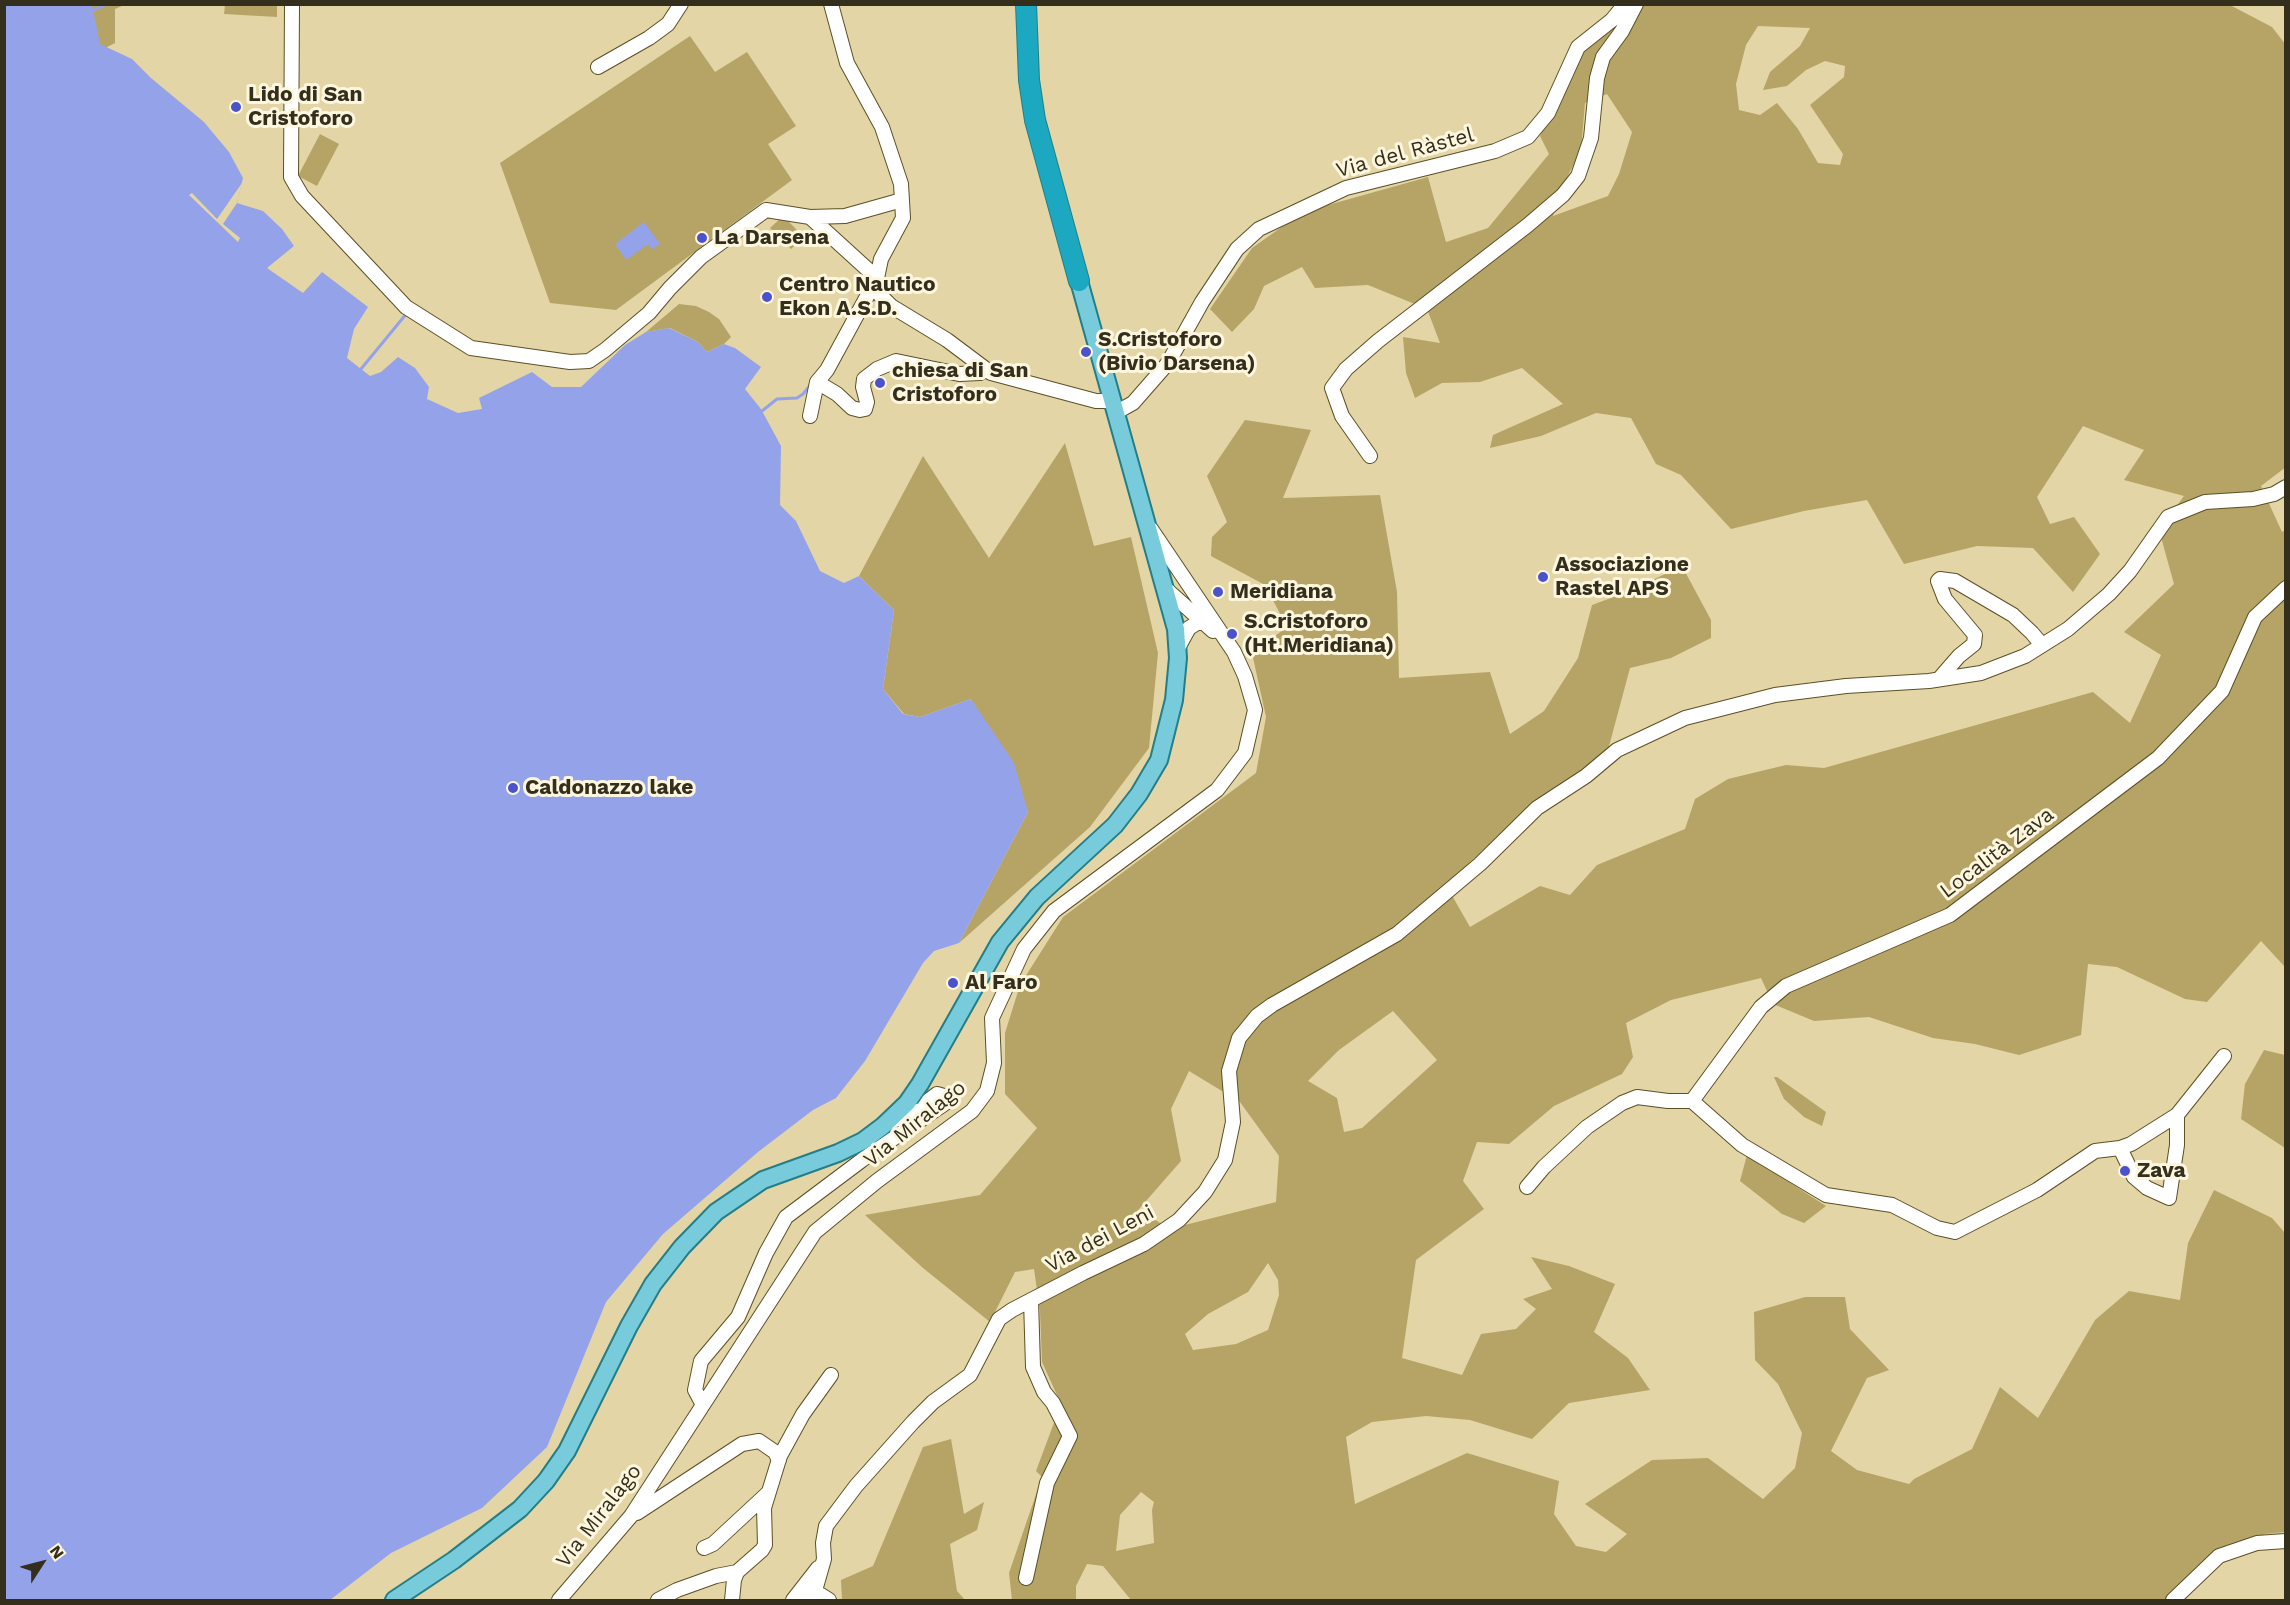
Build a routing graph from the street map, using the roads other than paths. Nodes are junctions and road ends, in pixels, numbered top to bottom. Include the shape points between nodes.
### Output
1 (292, 4) edge
2 (681, 4) edge
3 (831, 4) edge
4 (1026, 4) edge
5 (1625, 4) edge
6 (1636, 4) edge
7 (598, 67) dead end
8 (902, 200) junction
9 (810, 217) junction
10 (877, 278) junction
11 (1079, 281) joint
12 (986, 370) junction
13 (816, 382) junction
14 (1114, 407) junction
15 (810, 416) dead end
16 (1370, 456) dead end
17 (2286, 487) edge
18 (1147, 524) junction
19 (1189, 584) junction
20 (1166, 587) junction
21 (2286, 588) edge
22 (1205, 623) junction
23 (2042, 645) junction
24 (1178, 648) junction
25 (1234, 652) junction
26 (1939, 679) junction
27 (2224, 1056) dead end
28 (1692, 1101) junction
29 (2177, 1115) junction
30 (887, 1123) junction
31 (2120, 1148) junction
32 (1527, 1187) dead end
33 (1031, 1300) junction
34 (831, 1375) dead end
35 (703, 1405) junction
36 (779, 1460) junction
37 (769, 1491) junction
38 (631, 1516) junction
39 (2286, 1541) edge
40 (704, 1548) dead end
41 (824, 1559) junction
42 (737, 1572) junction
43 (1026, 1578) dead end
44 (660, 1599) edge
45 (805, 1599) edge
46 (394, 1600) edge
47 (560, 1600) edge
48 (732, 1600) edge
49 (829, 1600) edge
50 (2173, 1600) edge

1 - 9 street via 291,177 302,196 406,307 471,348 570,362 589,361 649,314 701,257 766,210
2 - 7 street via 668,24
3 - 8 street via 848,63 894,158
4 - 11 highway via 1035,120
5 - 14 street, Via del Ràstel via 1612,20 1578,47 1548,113 1528,137 1495,151 1346,188 1259,229 1237,249 1168,363 1133,403
6 - 16 street via 1603,57 1591,138 1578,176 1563,195 1378,341 1346,369 1332,388 1342,416
8 - 9 street via 845,216
8 - 10 street via 903,218 881,259
9 - 10 street
10 - 12 street via 879,294 891,306 947,340
10 - 13 street
11 - 14 main road
12 - 13 street via 959,374 896,361 864,379 867,402 865,409 860,410
12 - 14 street
13 - 15 street
14 - 18 main road
17 - 23 street, Via dei Leni via 2253,499 2205,502 2168,517 2109,594 2068,629
18 - 19 street
18 - 20 main road
19 - 20 street via 1174,580
19 - 25 street
20 - 22 street
20 - 24 main road
21 - 28 street, Località Zava via 2255,617 2222,691 2158,758 1950,915 1786,986 1761,1007
22 - 24 street via 1192,625
22 - 25 street
23 - 26 street, Via dei Leni via 1981,673
23 - 26 street via 2013,615 1955,581 1940,579 1945,599 1975,635 1974,644
24 - 30 main road via 1174,700 1159,760 1115,825 1037,897 1000,942 920,1084 908,1103
25 - 35 street, Via Miralago via 1255,710 1245,753 1217,790 1054,911 1024,949 992,1018 994,1063 987,1091 972,1111 869,1187 815,1233
26 - 33 street, Via dei Leni via 1775,695 1685,718 1617,750 1537,808 1480,864 1397,934 1257,1016 1239,1038 1229,1071 1233,1122 1225,1160 1205,1192 1179,1220 1144,1244
27 - 29 street
28 - 31 street via 1742,1145 1826,1195 1892,1205 1937,1228 1955,1232 2037,1190 2095,1151
28 - 32 street via 1637,1097 1622,1103 1587,1127
29 - 31 street
29 - 31 street via 2169,1198 2134,1177
30 - 35 street via 923,1109 937,1095 944,1096 947,1102 786,1217 738,1317 701,1361 695,1390
30 - 46 main road via 838,1153 763,1180 716,1212 653,1284 567,1451 546,1480 520,1509
33 - 41 street, Via dei Leni via 999,1319 970,1375 933,1402 839,1506 826,1526
33 - 43 street via 1033,1367 1070,1436 1047,1483
34 - 36 street via 803,1414
35 - 38 street, Via Miralago
36 - 37 street
36 - 38 street via 775,1452 759,1441 742,1444
37 - 40 street
37 - 42 street via 763,1517 765,1545
38 - 47 street, Via Miralago
39 - 50 street via 2257,1543 2219,1556
41 - 45 street, Via dei Leni
41 - 45 street
42 - 44 street via 716,1576
42 - 48 street
45 - 49 street via 821,1595

